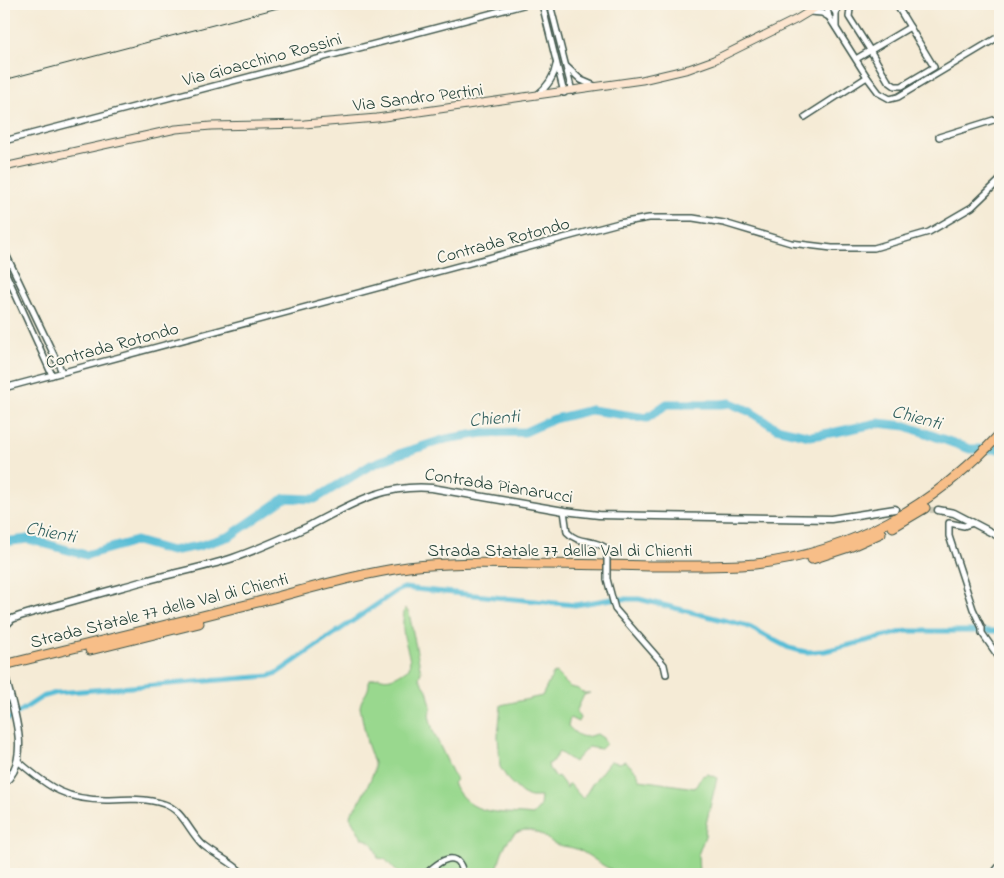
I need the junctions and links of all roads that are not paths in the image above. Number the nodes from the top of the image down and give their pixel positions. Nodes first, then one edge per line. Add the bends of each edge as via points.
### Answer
1 (527, 4) edge
2 (542, 4) edge
3 (550, 4) edge
4 (826, 4) edge
5 (838, 4) edge
6 (854, 4) edge
7 (896, 4) edge
8 (809, 12) junction
9 (836, 13) junction
10 (829, 17) junction
11 (910, 27) junction
12 (836, 28) junction
13 (558, 34) junction
14 (550, 36) junction
15 (1000, 36) edge
16 (870, 50) junction
17 (856, 58) junction
18 (556, 62) junction
19 (564, 62) junction
20 (867, 77) junction
21 (604, 86) junction
22 (568, 92) junction
23 (534, 97) junction
24 (805, 117) dead end
25 (1000, 118) edge
26 (939, 137) dead end
27 (4, 141) edge
28 (4, 167) edge
29 (1000, 180) edge
30 (4, 250) edge
31 (4, 269) edge
32 (62, 372) junction
33 (52, 375) junction
34 (4, 388) edge
35 (1000, 434) edge
36 (1000, 442) edge
37 (986, 454) junction
38 (895, 509) dead end
39 (938, 510) tunnel mouth
40 (564, 511) junction
41 (973, 523) junction
42 (1000, 537) edge
43 (4, 626) edge
44 (1000, 659) edge
45 (4, 665) edge
46 (4, 672) edge
47 (666, 674) dead end
48 (18, 761) junction
49 (4, 783) edge
50 (1000, 865) edge
51 (243, 874) edge
52 (426, 874) edge
53 (464, 874) edge
54 (993, 874) edge

1 - 27 street, Via Gioacchino Rossini
2 - 14 street
3 - 13 street
4 - 8 main road, Via Sandro Pertini
4 - 9 street
4 - 10 street
5 - 9 street
6 - 16 street via 849,17
7 - 11 street
8 - 10 street
8 - 21 main road, Via Sandro Pertini via 714,60 649,79
9 - 12 street
10 - 12 street
11 - 16 street
11 - 16 street via 934,67 902,86 888,82
12 - 17 street
13 - 14 street
13 - 19 street
14 - 18 street
15 - 20 street via 894,99 885,98
16 - 17 street
17 - 20 street
18 - 22 street
18 - 23 street via 552,77
19 - 21 street via 581,80 593,86
19 - 22 street
20 - 24 street
21 - 22 main road, Via Sandro Pertini
22 - 23 main road, Via Sandro Pertini
23 - 28 main road, Via Sandro Pertini via 347,121 186,128
25 - 26 street
29 - 32 street, Contrada Rotondo via 972,207 929,232 874,248 832,248 791,243 707,219 642,219
30 - 32 street
31 - 33 street
32 - 33 street, Contrada Rotondo
33 - 34 street, Contrada Rotondo
35 - 37 highway, Strada Statale 77 della Val di Chienti
36 - 37 highway, Strada Statale 77 della Val di Chienti
37 - 45 highway, Strada Statale 77 della Val di Chienti via 936,494 887,524 848,541 788,558 718,566 460,563 404,568
37 - 46 highway, Strada Statale 77 della Val di Chienti via 951,490 912,516 864,541 805,561 731,571 460,569 406,573
38 - 40 street, Contrada Pianarucci via 831,519 599,515
39 - 41 street via 954,513
40 - 43 street, Contrada Pianarucci via 432,488 397,488 374,494 263,547 204,568 143,581 20,616
40 - 47 street, bridge via 567,532 578,541 598,543 606,548 606,579 614,609 664,665
41 - 42 street
41 - 44 street via 964,526 949,523 949,536 973,609
46 - 48 street via 20,745
48 - 49 street via 12,776
48 - 51 street via 52,789 70,796 165,804 180,816 204,845
50 - 54 street
52 - 53 street via 451,858 460,863

